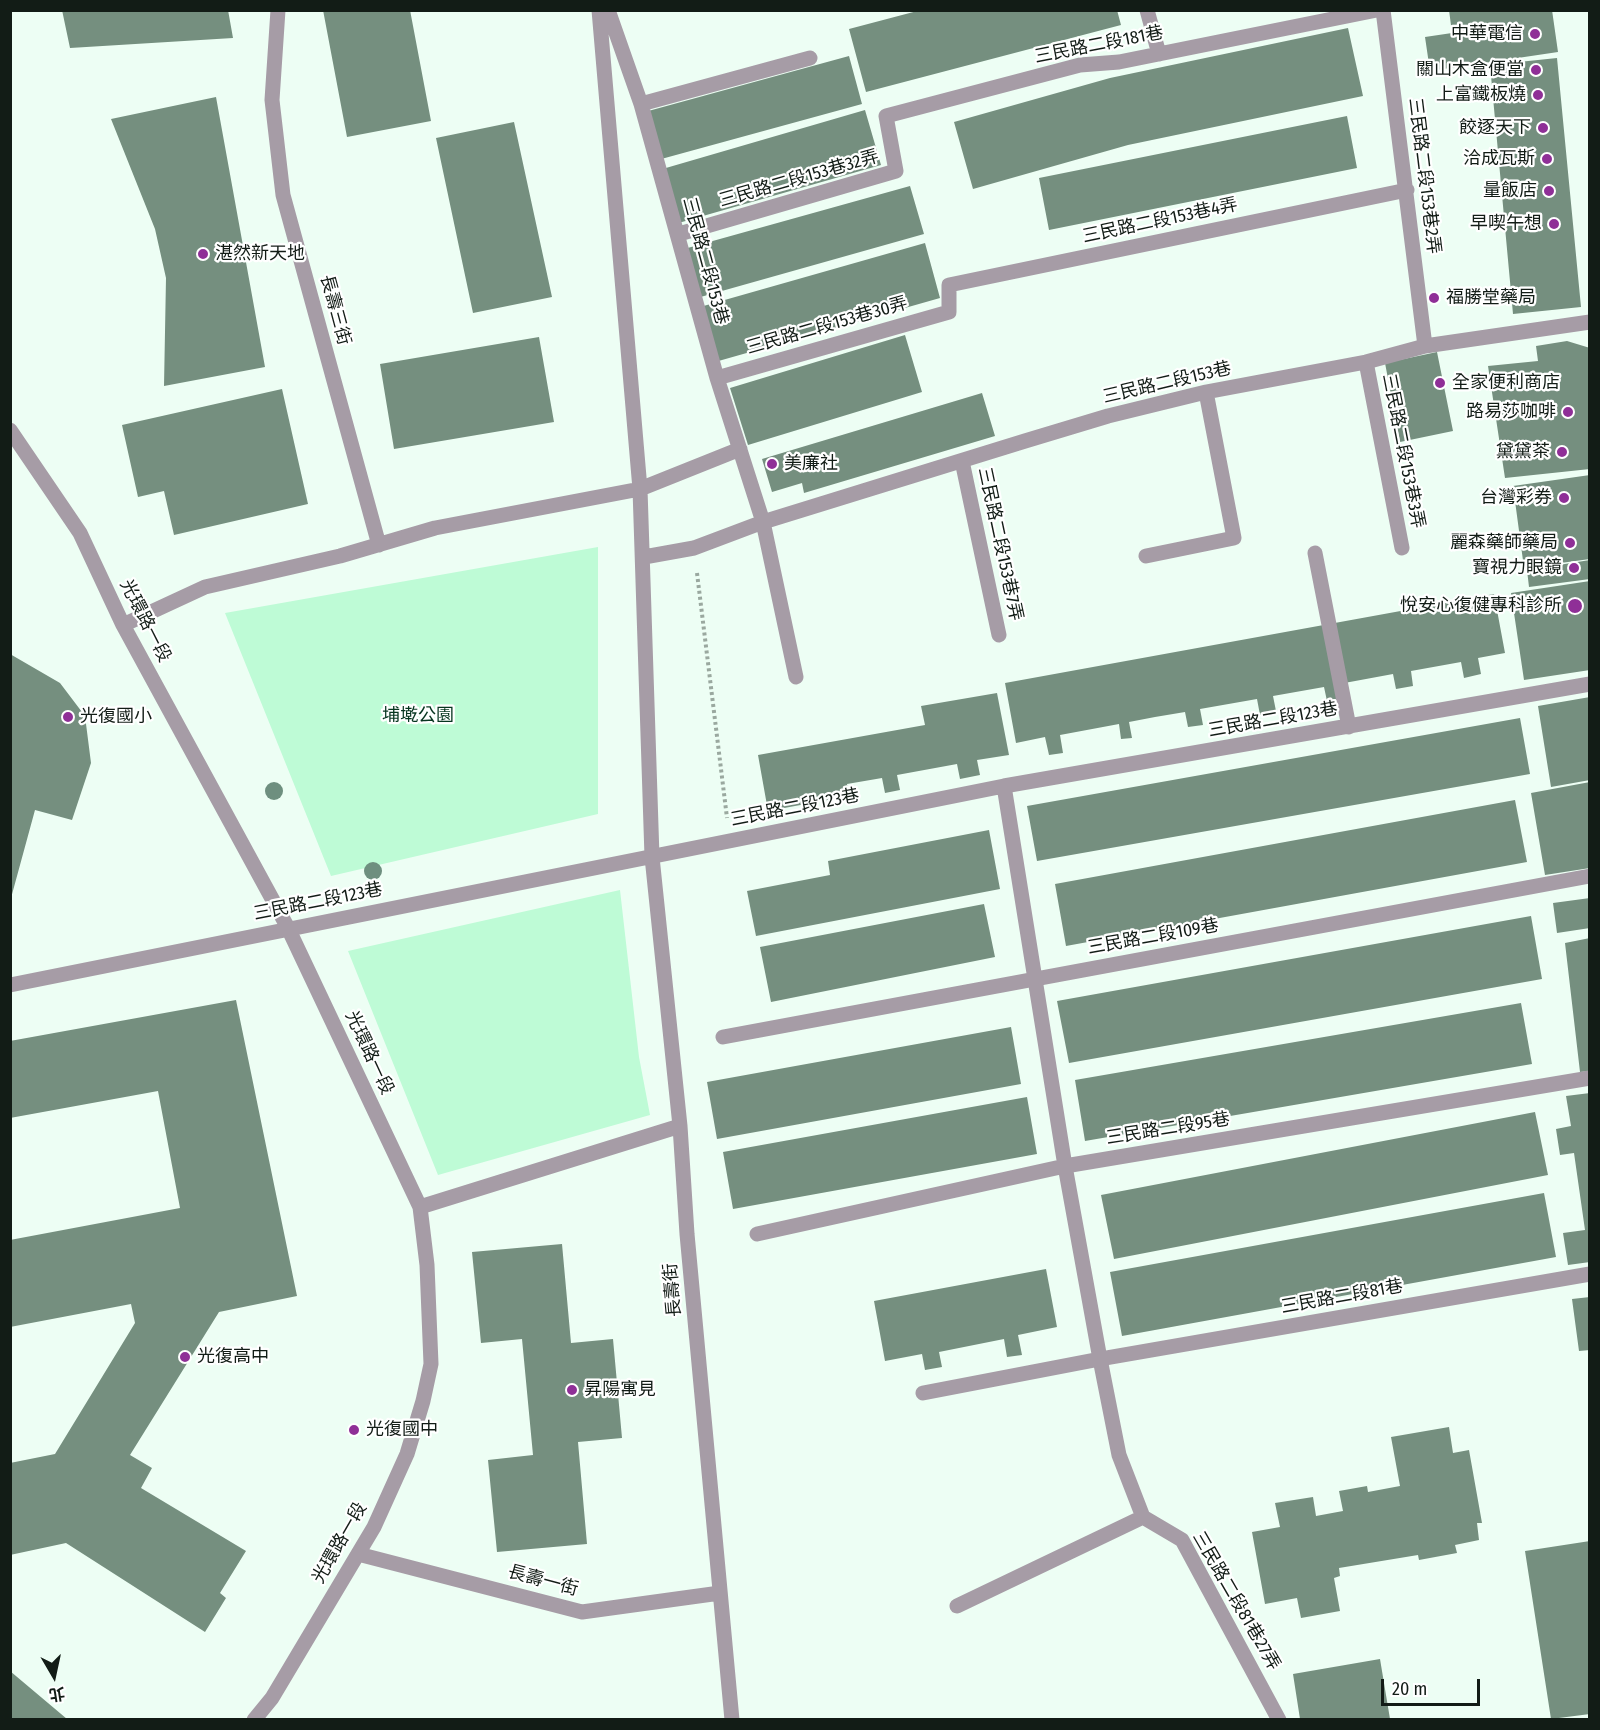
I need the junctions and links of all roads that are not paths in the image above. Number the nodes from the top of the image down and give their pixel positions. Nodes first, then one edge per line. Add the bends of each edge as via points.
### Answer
1 (278, 10) edge
2 (599, 10) edge
3 (608, 10) edge
4 (1147, 10) edge
5 (1377, 10) edge
6 (1383, 10) edge
7 (1159, 54) junction
8 (810, 58) dead end
9 (641, 104) junction
10 (896, 171) joint
11 (1407, 190) junction
12 (679, 234) junction
13 (949, 312) joint
14 (1590, 322) edge
15 (1425, 346) junction
16 (1366, 362) junction
17 (717, 378) junction
18 (1206, 392) junction
19 (10, 430) edge
20 (740, 449) junction
21 (962, 461) junction
22 (640, 489) junction
23 (763, 522) junction
24 (379, 545) junction
25 (1402, 548) dead end
26 (1314, 553) dead end
27 (1146, 556) dead end
28 (644, 557) junction
29 (123, 625) junction
30 (999, 635) dead end
31 (796, 677) dead end
32 (1590, 684) edge
33 (1349, 727) junction
34 (1004, 786) junction
35 (652, 857) junction
36 (1590, 876) edge
37 (288, 928) junction
38 (1036, 979) junction
39 (10, 985) edge
40 (723, 1037) dead end
41 (1590, 1078) edge
42 (680, 1126) junction
43 (1065, 1166) junction
44 (420, 1207) junction
45 (757, 1234) dead end
46 (1590, 1274) edge
47 (1100, 1359) junction
48 (923, 1393) dead end
49 (1143, 1517) junction
50 (358, 1554) junction
51 (720, 1593) junction
52 (957, 1606) dead end
53 (254, 1719) edge
54 (732, 1719) edge
55 (1279, 1719) edge

1 - 24 street, 長壽三街 via 272,100 283,195
2 - 22 street, 長壽街
3 - 9 street, 三民路二段153巷
4 - 7 street
5 - 7 street, 三民路二段181巷
6 - 11 street, 三民路二段153巷2弄
7 - 10 street, 三民路二段181巷 via 1080,65 886,116
8 - 9 street
9 - 12 street, 三民路二段153巷
10 - 12 street, 三民路二段153巷32弄
11 - 13 street, 三民路二段153巷4弄 via 949,285
11 - 15 street, 三民路二段153巷2弄
12 - 17 street, 三民路二段153巷
13 - 17 street, 三民路二段153巷30弄
14 - 15 street, 三民路二段153巷
15 - 16 street, 三民路二段153巷
16 - 18 street, 三民路二段153巷
16 - 25 street, 三民路二段153巷3弄
17 - 20 street, 三民路二段153巷
18 - 21 street, 三民路二段153巷 via 1108,416
18 - 27 street via 1234,538
19 - 29 street, 光環路一段 via 80,533
20 - 22 street
20 - 23 street, 三民路二段153巷
21 - 23 street, 三民路二段153巷
21 - 30 street, 三民路二段153巷7弄
22 - 24 street via 435,528
22 - 28 street, 長壽街
23 - 28 street, 三民路二段153巷 via 694,548
23 - 31 street
24 - 29 street via 206,587
26 - 33 street
28 - 35 street, 長壽街
29 - 37 street, 光環路一段
32 - 33 street, 三民路二段123巷
33 - 34 street, 三民路二段123巷
34 - 35 street, 三民路二段123巷
34 - 38 street
35 - 37 street, 三民路二段123巷
35 - 42 street, 長壽街
36 - 38 street, 三民路二段109巷
37 - 39 street, 三民路二段123巷
37 - 44 street, 光環路一段
38 - 40 street, 三民路二段109巷
38 - 43 street
41 - 43 street, 三民路二段95巷
42 - 44 street
42 - 51 street, 長壽街
43 - 45 street, 三民路二段95巷
43 - 47 street
44 - 50 street, 光環路一段 via 431,1364 406,1454
46 - 47 street, 三民路二段81巷
47 - 48 street, 三民路二段81巷
47 - 49 street via 1119,1455
49 - 52 street
49 - 55 street, 三民路二段81巷27弄 via 1182,1540
50 - 51 street, 長壽一街 via 582,1612
50 - 53 street, 光環路一段 via 272,1698
51 - 54 street, 長壽街

